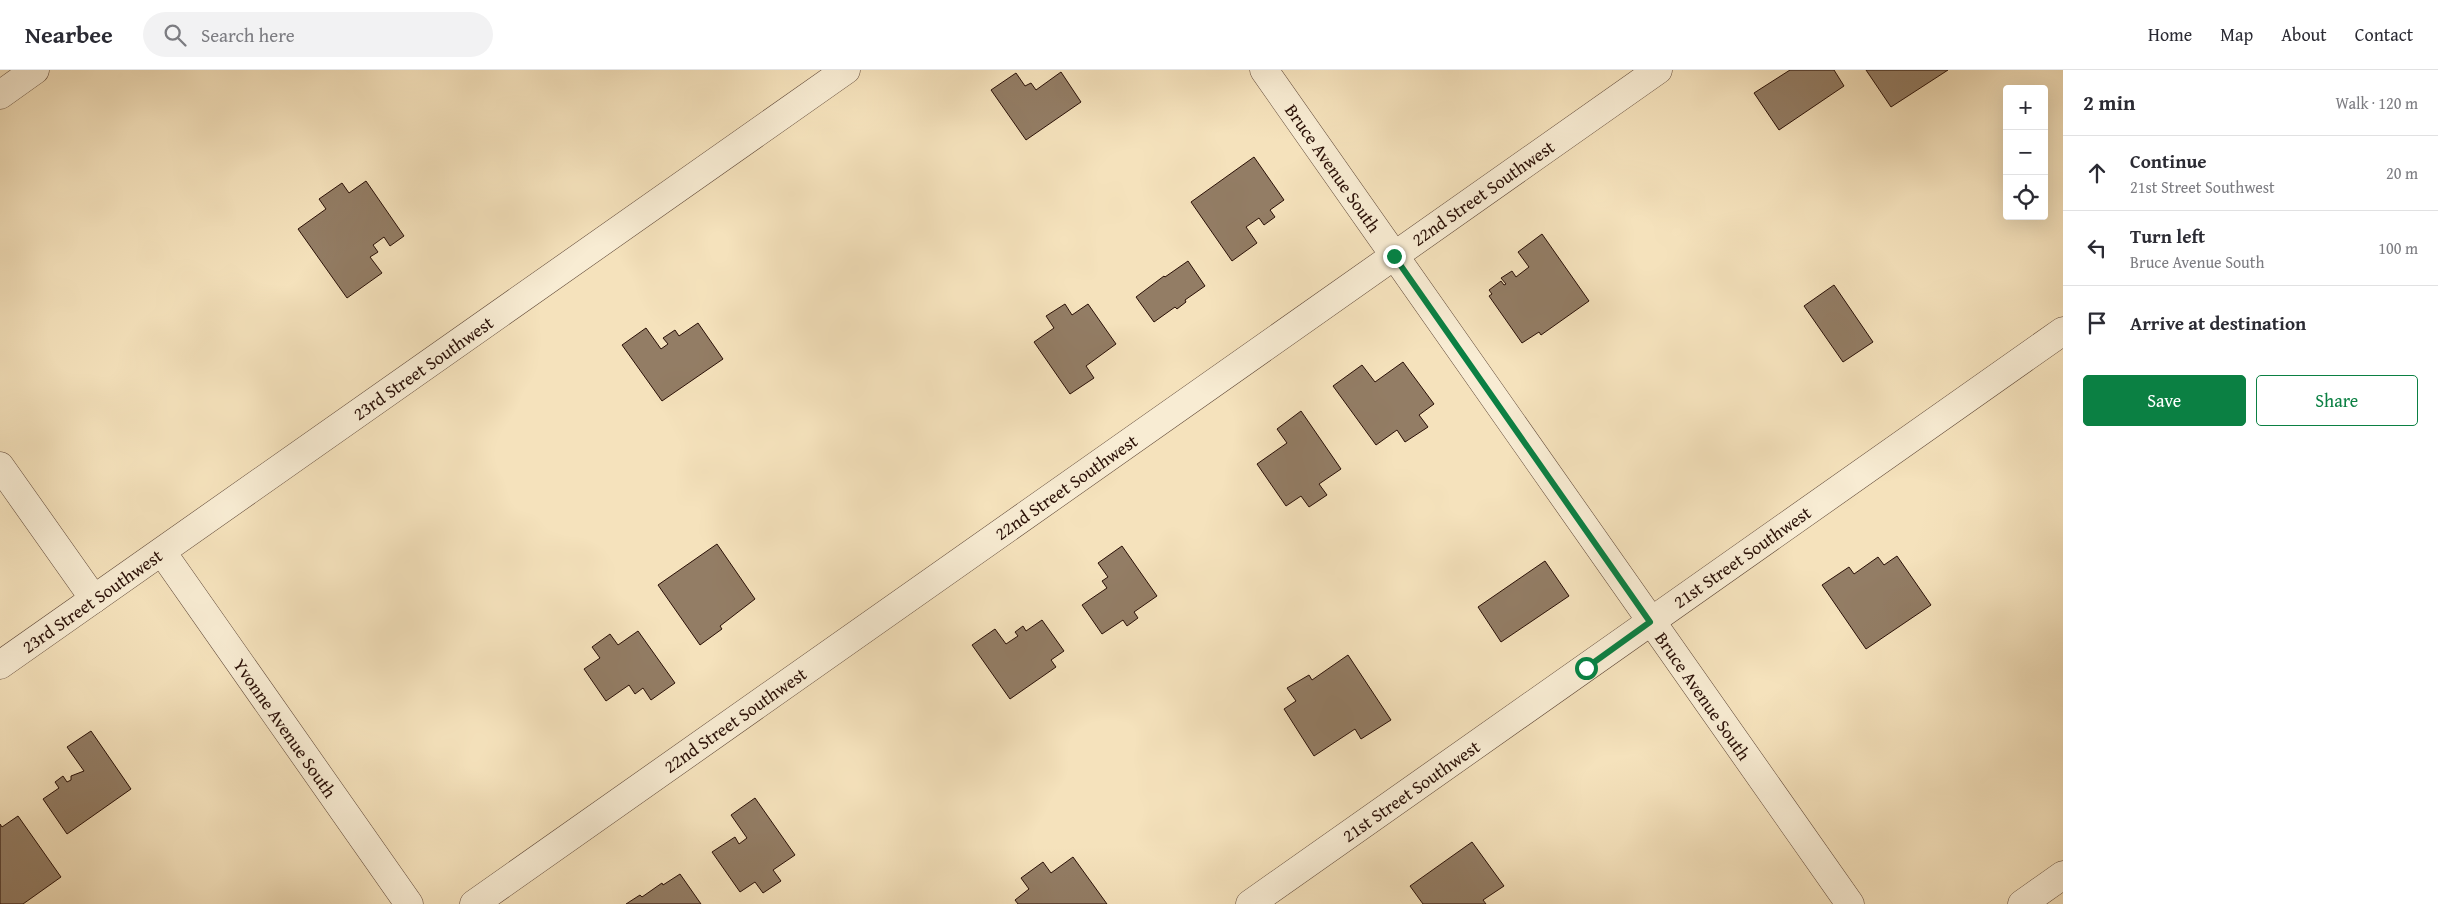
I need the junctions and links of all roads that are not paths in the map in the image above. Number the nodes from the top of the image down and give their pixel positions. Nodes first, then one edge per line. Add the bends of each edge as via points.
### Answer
1 (35, 70) edge
2 (846, 70) edge
3 (1264, 70) edge
4 (1658, 70) edge
5 (0, 94) edge
6 (1394, 256) junction
7 (2063, 331) edge
8 (0, 466) edge
9 (162, 552) junction
10 (94, 599) junction
11 (1650, 622) junction
12 (0, 665) edge
13 (2063, 875) edge
14 (409, 904) edge
15 (474, 904) edge
16 (1250, 904) edge
17 (1850, 904) edge
18 (2022, 904) edge

1 - 5 street
2 - 9 street, 23rd Street Southwest
3 - 6 street, Bruce Avenue South
4 - 6 street, 22nd Street Southwest
6 - 11 street, Bruce Avenue South
6 - 15 street, 22nd Street Southwest
7 - 11 street, 21st Street Southwest
8 - 10 street
9 - 10 street, 23rd Street Southwest
9 - 14 street, Yvonne Avenue South
10 - 12 street, 23rd Street Southwest
11 - 16 street, 21st Street Southwest
11 - 17 street, Bruce Avenue South
13 - 18 street

